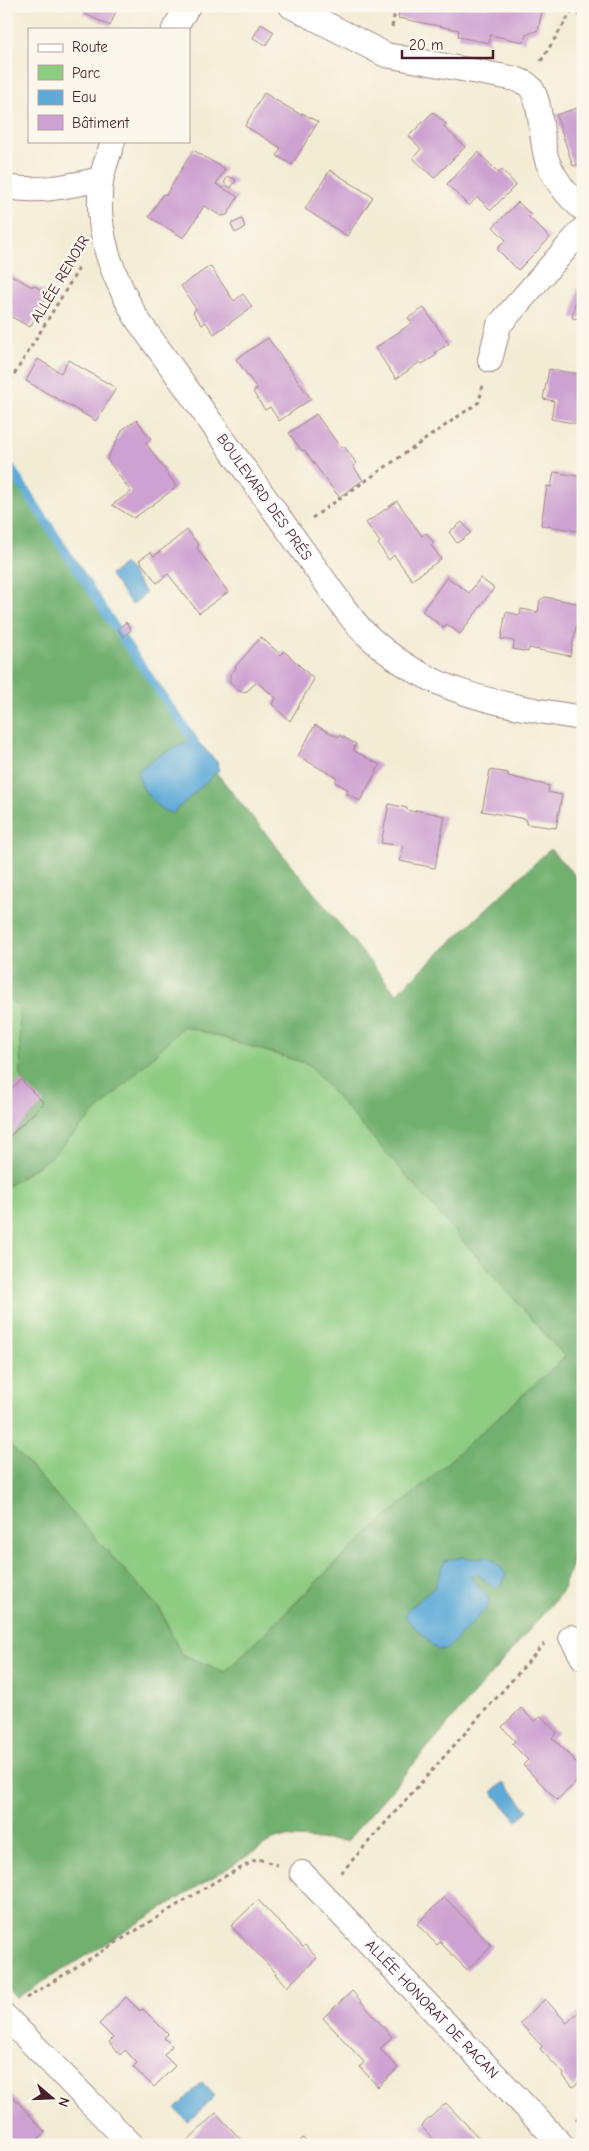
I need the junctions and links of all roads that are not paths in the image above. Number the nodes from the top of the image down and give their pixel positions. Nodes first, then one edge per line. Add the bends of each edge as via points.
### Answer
1 (188, 6) edge
2 (291, 6) edge
3 (175, 28) edge
4 (113, 142) edge
5 (101, 180) junction
6 (6, 187) edge
7 (583, 210) edge
8 (583, 229) edge
9 (490, 360) road end
10 (583, 718) edge
11 (571, 1637) road end
12 (583, 1658) edge
13 (302, 1873) road end
14 (14, 2008) edge
15 (132, 2145) edge
16 (562, 2145) edge

1 - 3 street
2 - 7 street via 386,55 516,79 528,85 534,94 547,161 560,184
4 - 5 street, BOULEVARD DES PRÉS
5 - 6 street via 57,189 25,191
5 - 10 street, BOULEVARD DES PRÉS via 101,233 117,282 136,320 366,634 408,668 436,683 474,697 523,709
8 - 9 street via 499,326
11 - 12 street
13 - 16 street, ALLÉE HONORAT DE RACAN
14 - 15 street

